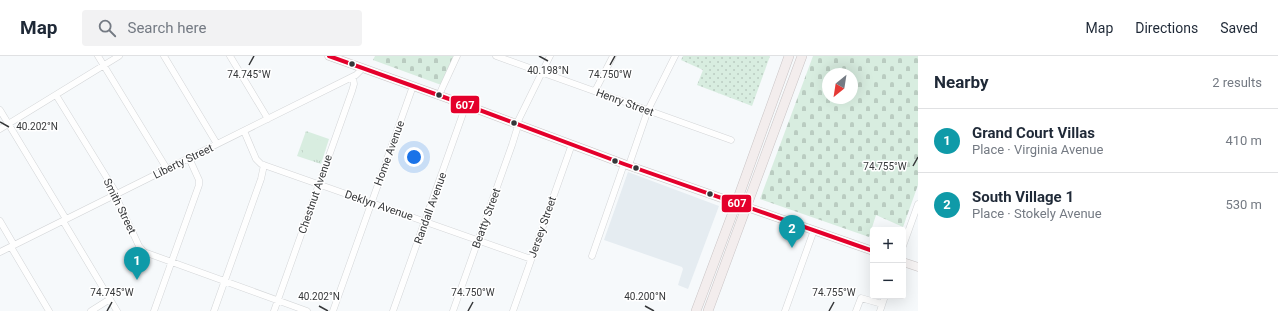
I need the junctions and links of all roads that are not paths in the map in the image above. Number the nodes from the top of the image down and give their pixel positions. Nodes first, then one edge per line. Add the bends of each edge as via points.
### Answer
1 (98, 56) edge
2 (118, 56) edge
3 (164, 56) edge
4 (230, 56) edge
5 (329, 56) edge
6 (457, 56) edge
7 (496, 56) edge
8 (550, 56) edge
9 (613, 56) edge
10 (675, 56) edge
11 (789, 56) edge
12 (802, 56) edge
13 (104, 65) junction
14 (362, 68) junction
15 (542, 72) junction
16 (353, 77) junction
17 (413, 86) junction
18 (595, 91) junction
19 (56, 94) junction
20 (439, 95) junction
21 (466, 105) junction
22 (0, 110) edge
23 (648, 110) junction
24 (268, 119) junction
25 (8, 124) junction
26 (518, 124) junction
27 (0, 129) edge
28 (244, 132) junction
29 (731, 140) dead end
30 (217, 144) junction
31 (572, 144) junction
32 (189, 158) junction
33 (627, 164) junction
34 (264, 165) junction
35 (167, 169) junction
36 (319, 184) junction
37 (116, 194) junction
38 (736, 202) junction
39 (372, 203) junction
40 (918, 204) edge
41 (747, 206) junction
42 (65, 220) junction
43 (0, 222) edge
44 (425, 222) junction
45 (814, 230) junction
46 (906, 238) edge
47 (478, 241) junction
48 (12, 246) junction
49 (870, 250) edge
50 (0, 252) edge
51 (592, 256) dead end
52 (531, 259) junction
53 (171, 263) junction
54 (906, 263) edge
55 (918, 266) edge
56 (224, 282) junction
57 (110, 299) junction
58 (884, 299) edge
59 (277, 301) junction
60 (882, 304) junction
61 (49, 311) edge
62 (91, 311) edge
63 (118, 311) edge
64 (154, 311) edge
65 (214, 311) edge
66 (274, 311) edge
67 (307, 311) edge
68 (333, 311) edge
69 (393, 311) edge
70 (453, 311) edge
71 (513, 311) edge
72 (696, 311) edge
73 (708, 311) edge
74 (784, 311) edge
75 (856, 311) edge
76 (880, 311) edge

1 - 13 street
2 - 13 street
3 - 30 street
4 - 24 street
5 - 14 main road
6 - 20 street
7 - 15 street, Henry Street
8 - 15 street, Beatty Street
9 - 18 street
10 - 23 street
11 - 38 highway
12 - 41 highway
13 - 19 street
13 - 35 street
14 - 16 street, Liberty Street via 359,74
14 - 17 main road
15 - 18 street, Henry Street
15 - 26 street, Beatty Street
16 - 24 street, Liberty Street
16 - 36 street, Chestnut Avenue via 352,91
17 - 20 main road
17 - 39 street, Home Avenue
18 - 23 street, Henry Street
19 - 25 street
19 - 37 street, Smith Street
20 - 21 main road
21 - 26 main road
21 - 44 street, Randall Avenue
22 - 25 street
23 - 29 street, Henry Street
23 - 33 street
24 - 28 street, Liberty Street
25 - 27 street
25 - 42 street
26 - 31 main road
26 - 47 street, Beatty Street
28 - 30 street, Liberty Street
28 - 34 street via 259,163
30 - 32 street, Liberty Street
31 - 33 main road
31 - 52 street, Jersey Street
32 - 35 street, Liberty Street
32 - 53 street via 200,182
33 - 38 main road
33 - 51 street
34 - 36 street, Deklyn Avenue
34 - 56 street
35 - 37 street, Liberty Street
36 - 39 street, Deklyn Avenue
36 - 59 street, Chestnut Avenue
37 - 42 street, Liberty Street
37 - 53 street, Smith Street via 142,250 146,254
38 - 41 main road
38 - 72 highway
39 - 44 street, Deklyn Avenue
39 - 68 street, Home Avenue
40 - 46 street
41 - 45 main road
41 - 73 highway
42 - 48 street, Liberty Street
42 - 57 street
43 - 48 street
44 - 47 street, Deklyn Avenue
44 - 69 street, Randall Avenue
45 - 49 main road
45 - 74 street
47 - 52 street, Deklyn Avenue
47 - 70 street, Beatty Street
48 - 50 street, Liberty Street
48 - 61 street
52 - 71 street, Jersey Street
53 - 56 street, Smith Street
53 - 64 street
54 - 55 main road
56 - 59 street, Smith Street
56 - 65 street
57 - 62 street
57 - 63 street
58 - 60 street
59 - 66 street, Chestnut Avenue
59 - 67 street, Smith Street
60 - 75 street via 861,298
60 - 76 street

